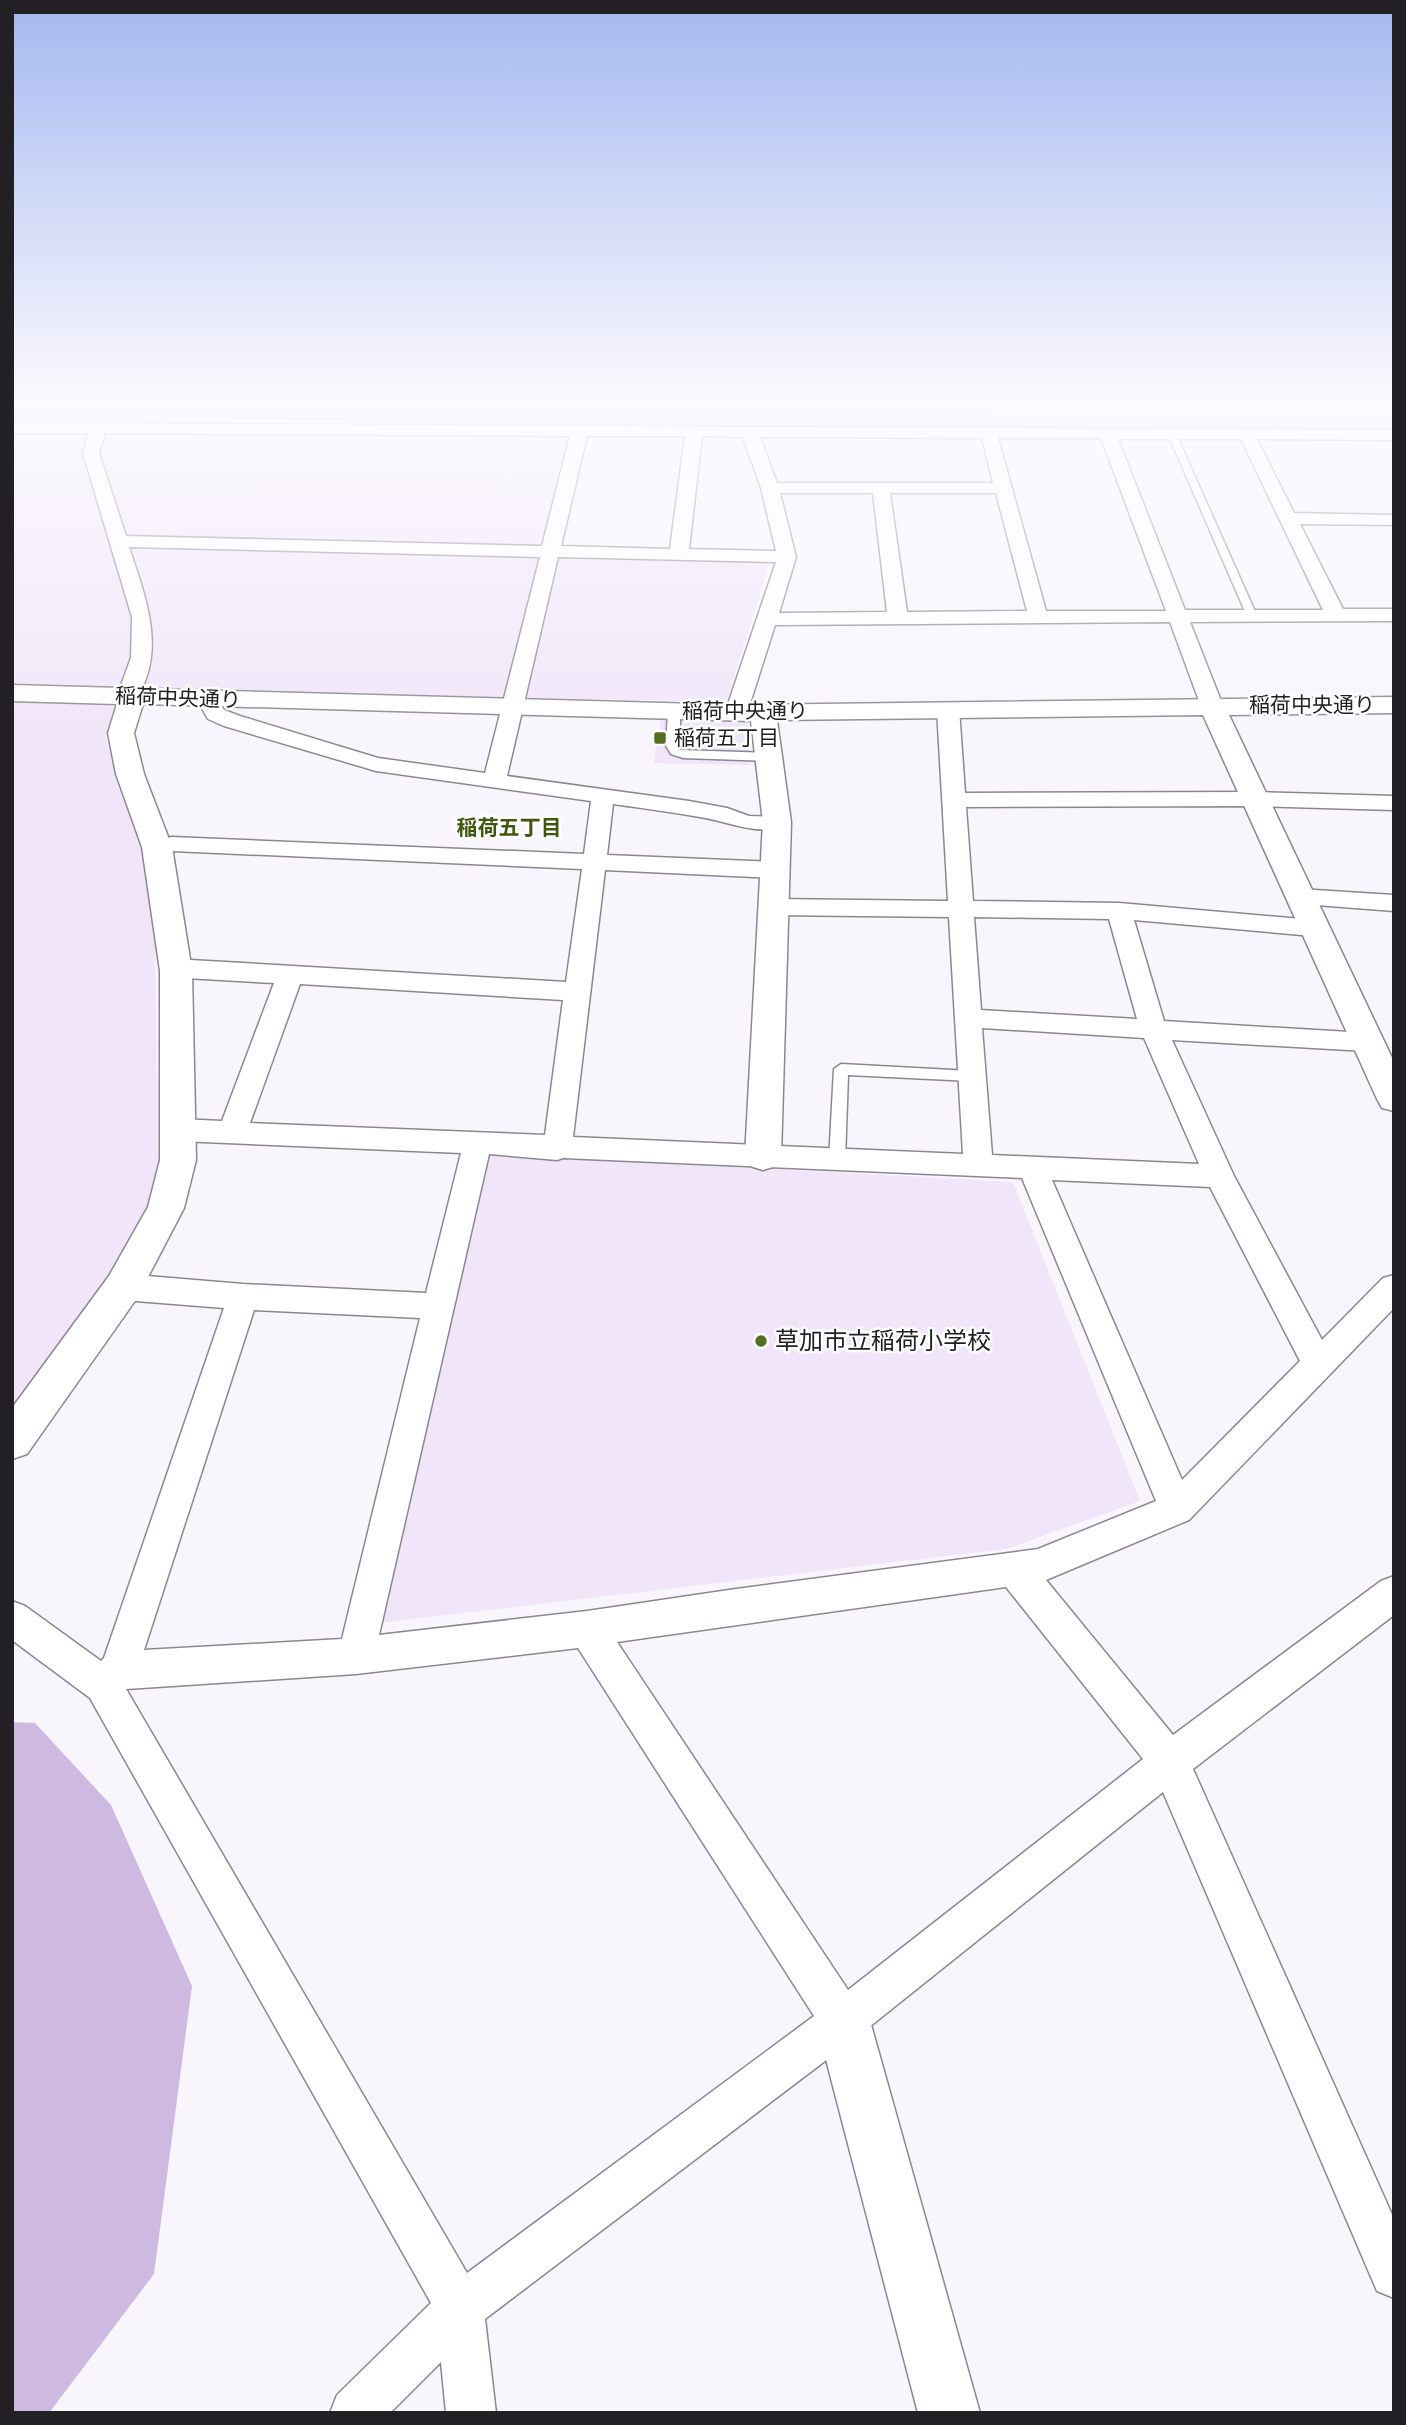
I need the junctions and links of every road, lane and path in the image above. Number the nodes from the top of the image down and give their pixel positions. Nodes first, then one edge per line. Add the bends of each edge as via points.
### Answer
1 (112, 520) edge
2 (558, 520) edge
3 (683, 520) edge
4 (778, 520) edge
5 (885, 520) edge
6 (1012, 520) edge
7 (1141, 520) edge
8 (1210, 520) edge
9 (1289, 520) edge
10 (118, 541) junction
11 (550, 551) junction
12 (679, 553) junction
13 (787, 557) junction
14 (1394, 615) edge
15 (1252, 616) junction
16 (1336, 616) junction
17 (1038, 617) junction
18 (1178, 617) junction
19 (898, 618) junction
20 (767, 619) junction
21 (12, 693) edge
22 (131, 696) junction
23 (207, 698) junction
24 (1394, 705) edge
25 (1212, 706) junction
26 (512, 708) junction
27 (948, 709) junction
28 (674, 712) junction
29 (736, 713) junction
30 (763, 713) junction
31 (769, 757) junction
32 (494, 781) junction
33 (603, 796) junction
34 (1254, 799) junction
35 (953, 800) junction
36 (1394, 803) edge
37 (777, 822) junction
38 (157, 847) junction
39 (595, 864) junction
40 (775, 870) junction
41 (1299, 897) junction
42 (1394, 903) edge
43 (773, 907) junction
44 (959, 909) junction
45 (1119, 911) junction
46 (1312, 928) junction
47 (176, 971) junction
48 (290, 975) junction
49 (578, 992) junction
50 (967, 1018) junction
51 (1153, 1028) junction
52 (1366, 1042) junction
53 (971, 1076) junction
54 (1392, 1093) edge
55 (179, 1130) junction
56 (232, 1132) junction
57 (477, 1145) junction
58 (557, 1149) junction
59 (763, 1157) junction
60 (837, 1160) junction
61 (978, 1166) junction
62 (1032, 1168) junction
63 (1219, 1176) junction
64 (123, 1287) junction
65 (1394, 1287) edge
66 (243, 1297) junction
67 (438, 1306) junction
68 (1318, 1364) junction
69 (12, 1441) edge
70 (1177, 1509) junction
71 (1015, 1570) junction
72 (1394, 1593) edge
73 (12, 1618) edge
74 (587, 1629) junction
75 (356, 1656) junction
76 (111, 1677) junction
77 (1170, 1762) junction
78 (843, 2021) junction
79 (1394, 2274) edge
80 (460, 2308) junction
81 (355, 2413) edge
82 (471, 2413) edge
83 (950, 2413) edge

1 - 10 street
2 - 11 street
3 - 12 street
4 - 13 street
5 - 19 street
6 - 17 street
7 - 18 street
8 - 15 lane
9 - 16 street
10 - 11 street
10 - 22 street via 142,617 141,658
11 - 12 street
11 - 26 street
12 - 13 street
13 - 20 street
14 - 16 street
15 - 16 street
15 - 18 street
17 - 18 street
17 - 19 street
18 - 25 street
19 - 20 street
20 - 29 street
21 - 22 street, 稲荷中央通り
22 - 23 street, 稲荷中央通り
22 - 38 street via 121,733 130,774
23 - 26 street, 稲荷中央通り
23 - 32 street via 216,713 232,721 376,764
24 - 25 street, 稲荷中央通り
25 - 27 street, 稲荷中央通り
25 - 34 street
26 - 28 street, 稲荷中央通り
26 - 32 street
27 - 30 street, 稲荷中央通り
27 - 35 street
28 - 29 street, 稲荷中央通り
28 - 31 lane via 675,752
29 - 30 street, 稲荷中央通り
30 - 31 street
31 - 37 street
32 - 33 street
33 - 37 street via 714,812 746,822
33 - 39 street
34 - 35 street
34 - 36 street
34 - 41 street
35 - 44 street
37 - 40 street
38 - 39 street via 172,844
38 - 47 street
39 - 40 street
39 - 49 street
40 - 43 street
41 - 42 street
41 - 46 street
43 - 44 street
43 - 59 street
44 - 45 street
44 - 50 street
45 - 46 street
45 - 51 street
46 - 52 street
47 - 48 street
47 - 55 street
48 - 49 street
48 - 56 street
49 - 58 street
50 - 51 street
50 - 53 street
51 - 52 street
51 - 63 street
52 - 54 street
53 - 60 lane via 841,1069
53 - 61 street
55 - 56 street
55 - 64 street via 178,1160 166,1209
56 - 57 street
57 - 58 street
57 - 67 street
58 - 59 street
59 - 60 street
60 - 61 street
61 - 62 street
62 - 63 street
62 - 70 street
63 - 68 street
64 - 66 street
64 - 69 street
65 - 68 street
66 - 67 street
66 - 76 street
67 - 75 street
68 - 70 street
70 - 71 street via 1039,1566
71 - 74 street
71 - 77 street
72 - 77 street
73 - 76 street
74 - 75 street
74 - 78 street
75 - 76 street
76 - 80 street
77 - 78 street
77 - 79 street
78 - 80 street
78 - 83 street
80 - 81 street
80 - 82 street

